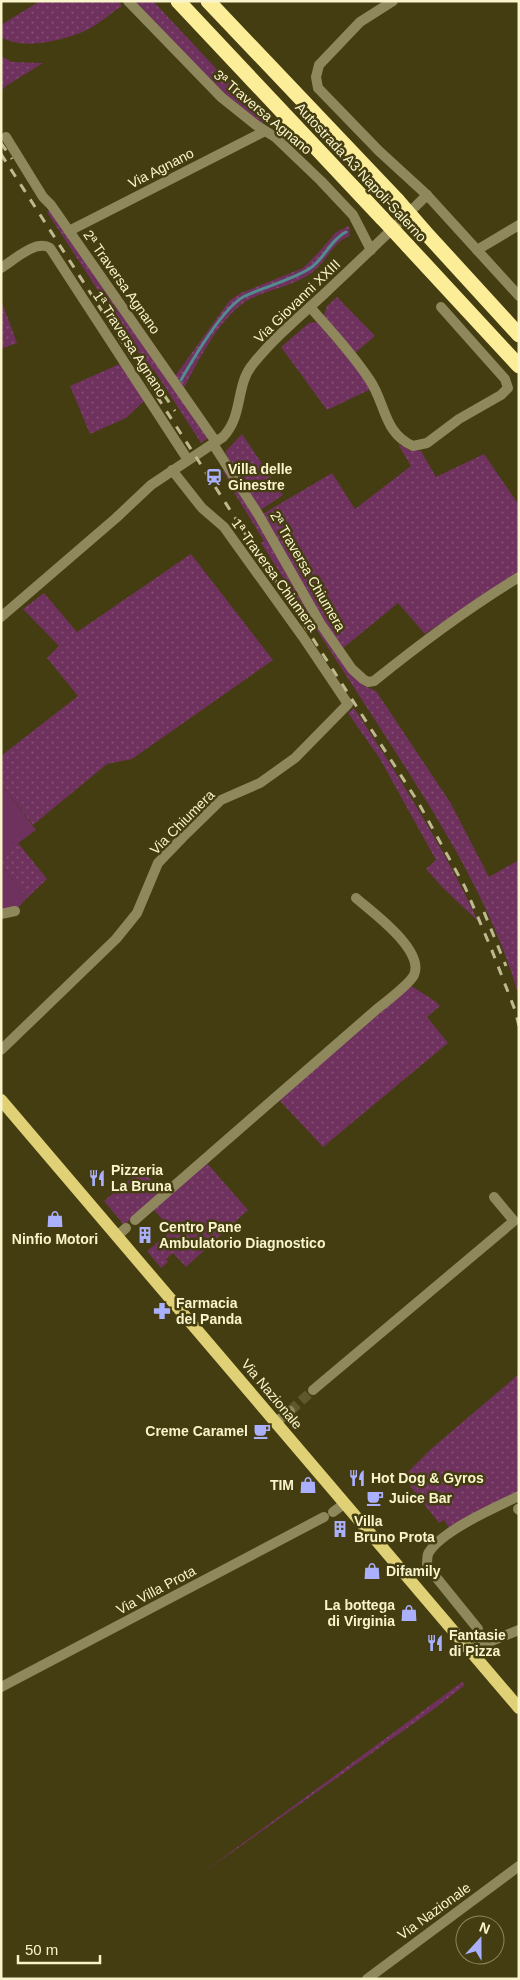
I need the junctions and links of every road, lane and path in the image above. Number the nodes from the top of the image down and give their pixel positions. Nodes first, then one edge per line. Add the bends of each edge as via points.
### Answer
1 (128, 1) edge
2 (178, 1) edge
3 (208, 1) edge
4 (393, 1) edge
5 (265, 131) junction
6 (6, 137) dead end
7 (427, 195) junction
8 (519, 225) edge
9 (69, 231) junction
10 (371, 250) junction
11 (477, 250) junction
12 (1, 268) edge
13 (519, 296) edge
14 (441, 307) dead end
15 (310, 308) junction
16 (519, 335) edge
17 (519, 366) edge
18 (215, 443) junction
19 (188, 460) junction
20 (172, 470) junction
21 (519, 577) edge
22 (1, 617) edge
23 (348, 704) joint
24 (356, 898) dead end
25 (15, 911) dead end
26 (1, 914) edge
27 (1, 1050) edge
28 (1, 1100) edge
29 (494, 1197) dead end
30 (135, 1220) dead end
31 (313, 1390) tunnel mouth
32 (290, 1411) tunnel mouth
33 (276, 1422) junction
34 (519, 1496) edge
35 (344, 1504) junction
36 (333, 1512) dead end
37 (324, 1517) dead end
38 (519, 1630) edge
39 (481, 1641) junction
40 (470, 1651) junction
41 (1, 1687) edge
42 (519, 1708) edge
43 (519, 1866) edge
44 (367, 1979) edge

1 - 5 street, 3ª Traversa Agnano via 221,97
2 - 17 highway, Autostrada A3 Napoli-Salerno, bridge
3 - 16 highway, Autostrada A3 Napoli-Salerno, bridge via 397,200
4 - 7 street via 360,22 319,65 316,77 318,88
5 - 9 street, Via Agnano
5 - 10 street, 3ª Traversa Agnano via 298,157 353,215
6 - 9 street, 2ª Traversa Agnano via 43,197
7 - 10 street, Via Giovanni XXIII
7 - 11 street
8 - 11 street
9 - 18 street, 2ª Traversa Agnano
10 - 15 street, Via Giovanni XXIII
11 - 13 street
12 - 19 street, 1ª Traversa Agnano via 37,246 46,246 55,253
14 - 15 street via 505,379 508,388 427,443 412,446 396,436 370,380
15 - 18 street, Via Giovanni XXIII via 252,365 245,378 231,428
18 - 19 street, Via Giovanni XXIII
18 - 21 street, 2ª Traversa Chiumera via 320,623 352,669 368,682 374,681 475,604
19 - 20 street, Via Giovanni XXIII
20 - 22 street, Via Giovanni XXIII
20 - 23 street, 1ª Traversa Chiumera via 202,508 224,526
23 - 27 street, Via Chiumera via 295,758 260,783 221,800 158,863 137,913 116,939
24 - 30 street via 406,943 416,965 414,974
25 - 26 street
28 - 33 main road, Via Nazionale via 122,1232
29 - 31 street via 514,1221
32 - 33 street
33 - 35 main road, Via Nazionale
34 - 39 street via 466,1523 436,1543 427,1556 427,1566 478,1629
35 - 36 street
35 - 40 main road, Via Nazionale
37 - 41 street, Via Villa Prota
38 - 39 street via 491,1641
39 - 40 street
40 - 42 main road, Via Nazionale
43 - 44 street, Via Nazionale

